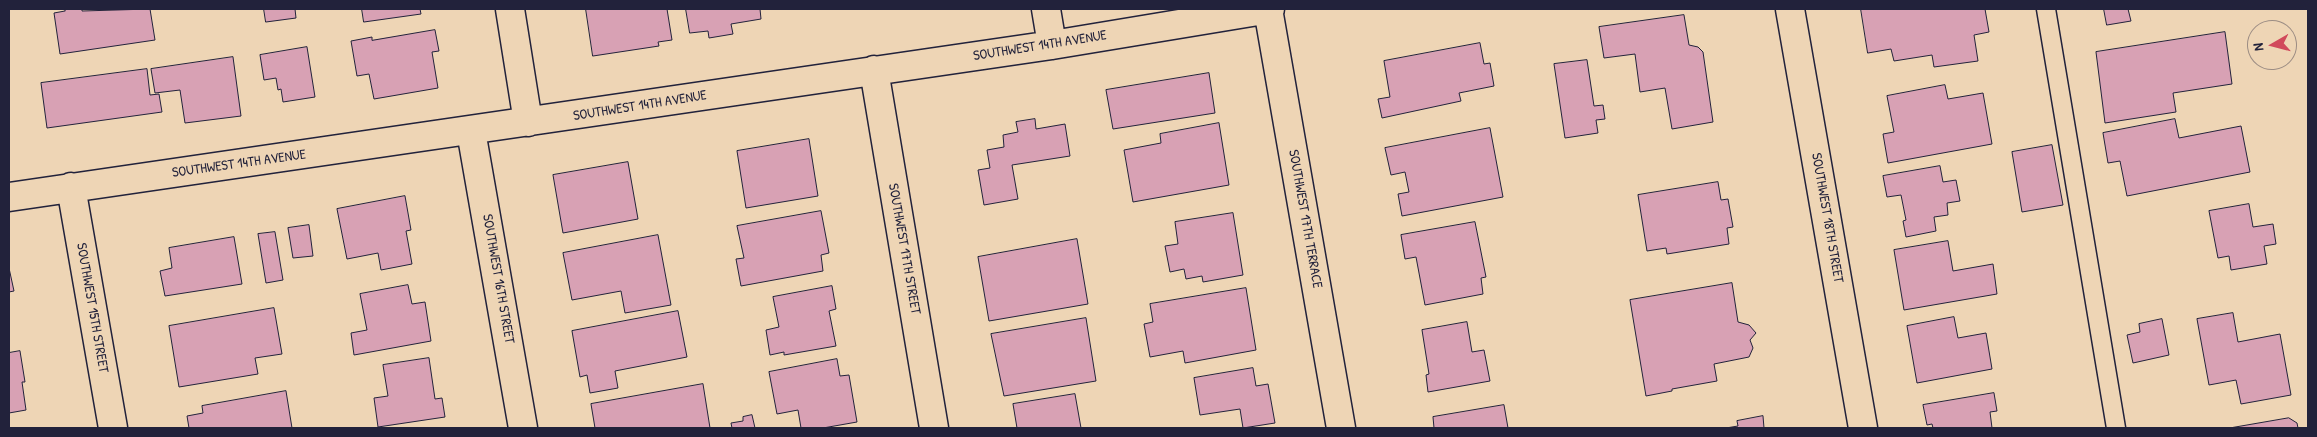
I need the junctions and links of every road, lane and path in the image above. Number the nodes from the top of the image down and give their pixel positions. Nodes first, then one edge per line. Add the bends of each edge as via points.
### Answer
1 (510, 9) edge
2 (1046, 9) edge
3 (1269, 9) edge
4 (1790, 9) edge
5 (2046, 9) edge
6 (1052, 45) junction
7 (874, 70) junction
8 (528, 122) junction
9 (471, 130) junction
10 (71, 187) junction
11 (9, 196) edge
12 (113, 428) edge
13 (523, 428) edge
14 (934, 428) edge
15 (1341, 428) edge
16 (1863, 428) edge
17 (2116, 428) edge

1 - 8 street
2 - 6 street
3 - 6 street, SOUTHWEST 14TH AVENUE
3 - 15 street, SOUTHWEST 17TH TERRACE
4 - 16 street, SOUTHWEST 18TH STREET
5 - 17 lane
6 - 7 street, SOUTHWEST 14TH AVENUE
7 - 8 street, SOUTHWEST 14TH AVENUE
7 - 14 street, SOUTHWEST 17TH STREET
8 - 9 street, SOUTHWEST 14TH AVENUE
9 - 10 street, SOUTHWEST 14TH AVENUE
9 - 13 street, SOUTHWEST 16TH STREET
10 - 11 street, SOUTHWEST 14TH AVENUE
10 - 12 street, SOUTHWEST 15TH STREET

